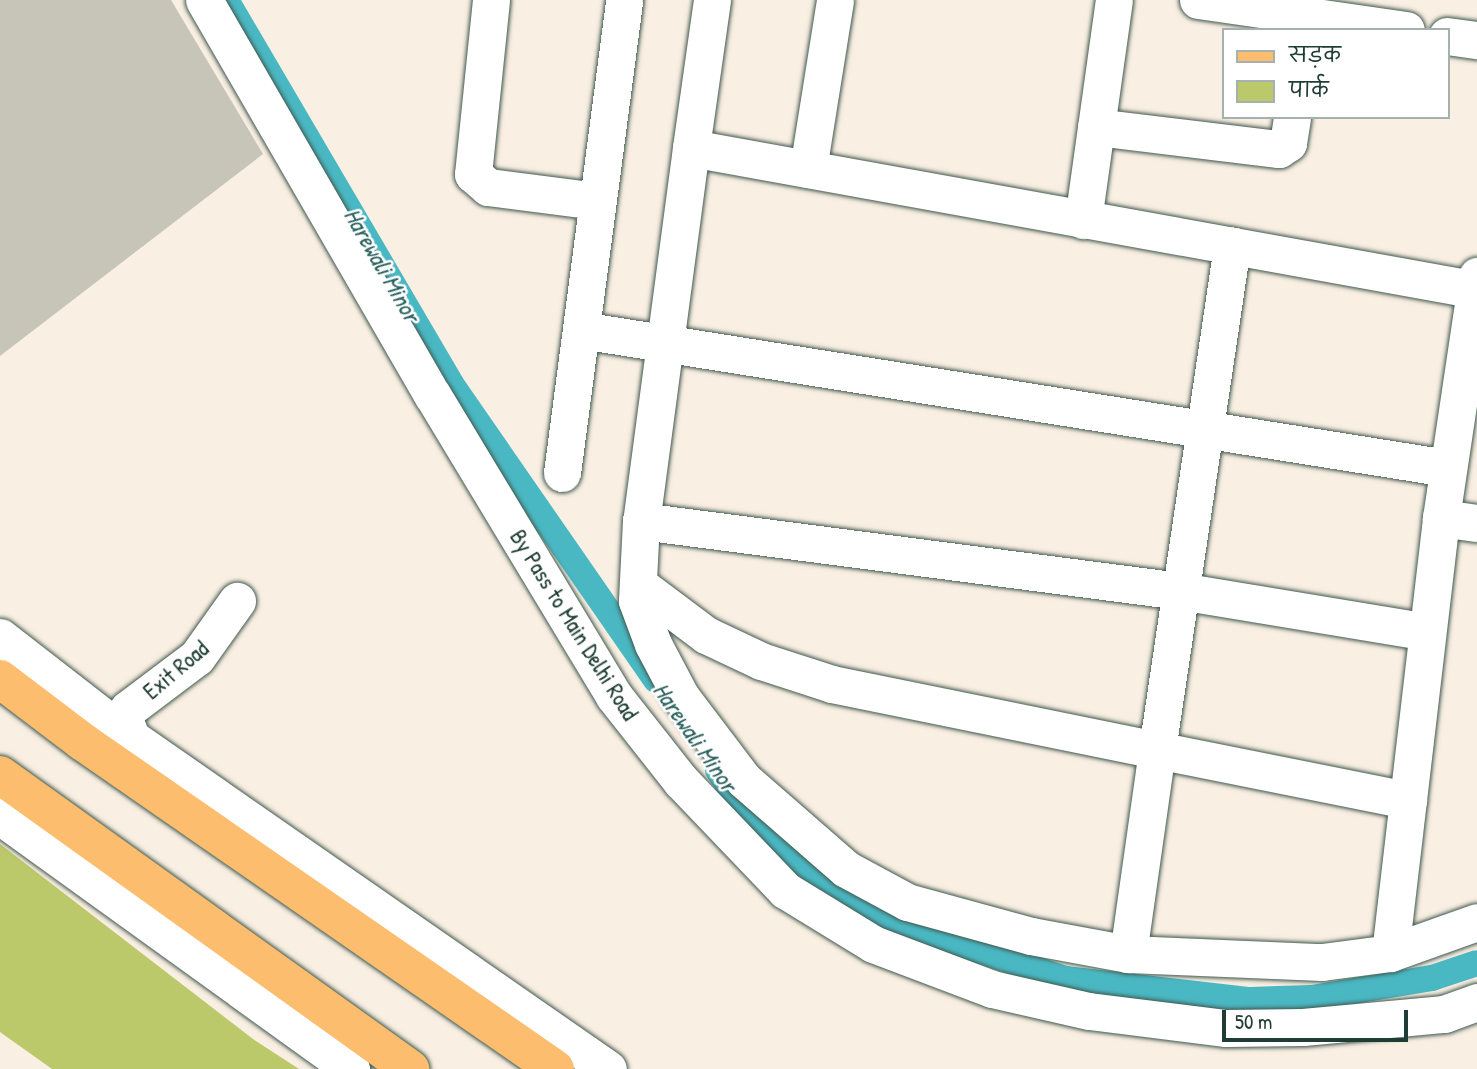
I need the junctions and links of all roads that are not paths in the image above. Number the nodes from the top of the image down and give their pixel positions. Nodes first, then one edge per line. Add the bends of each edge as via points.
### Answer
1 (204, 0) edge
2 (491, 0) edge
3 (624, 0) edge
4 (712, 0) edge
5 (835, 0) edge
6 (1114, 0) edge
7 (1198, 0) edge
8 (1304, 22) edge
9 (1380, 28) edge
10 (1449, 36) edge
11 (1477, 40) edge
12 (1292, 119) edge
13 (1096, 127) junction
14 (691, 149) junction
15 (808, 169) junction
16 (597, 201) junction
17 (1083, 220) junction
18 (1232, 246) junction
19 (1476, 285) edge
20 (581, 330) junction
21 (665, 342) junction
22 (1205, 428) junction
23 (1447, 468) junction
24 (562, 473) dead end
25 (1441, 518) junction
26 (641, 521) junction
27 (1477, 523) edge
28 (638, 584) junction
29 (1180, 591) junction
30 (1427, 632) junction
31 (0, 637) edge
32 (0, 679) edge
33 (89, 707) junction
34 (131, 737) junction
35 (1157, 750) junction
36 (0, 775) edge
37 (1408, 800) junction
38 (0, 816) edge
39 (1477, 922) edge
40 (1390, 953) junction
41 (1128, 954) junction
42 (1477, 1002) edge
43 (351, 1069) edge
44 (410, 1069) edge
45 (555, 1069) edge
46 (608, 1069) edge

1 - 42 street, By Pass to Main Delhi Road via 433,396 614,696 681,782 785,891 873,944 992,989 1089,1011 1226,1028 1303,1027 1444,1014
2 - 16 street via 473,174 488,187
3 - 16 street
4 - 14 street
5 - 15 street
6 - 13 street
7 - 8 street
8 - 9 street
10 - 11 street
12 - 13 street via 1288,143 1279,149
13 - 17 street
14 - 15 street
14 - 21 street
15 - 17 street
16 - 20 street
17 - 18 street
18 - 19 street
18 - 22 street
19 - 23 street
20 - 21 street
20 - 24 street
21 - 22 street
21 - 26 street
22 - 23 street
22 - 29 street
23 - 25 street
25 - 27 street
25 - 30 street
26 - 28 street
26 - 29 street
28 - 35 street via 706,635 808,677
28 - 41 street via 637,601 653,645 681,697 744,780 846,869 907,902 963,921
29 - 30 street
29 - 35 street
30 - 37 street
31 - 33 street
32 - 45 main road via 83,742
33 - 34 street
33 - 34 street, Exit Road via 114,702 193,634 228,595 197,657 123,716
34 - 46 street
35 - 37 street
35 - 41 street
36 - 44 main road
37 - 40 street
38 - 43 street
39 - 40 street
40 - 41 street via 1322,962

